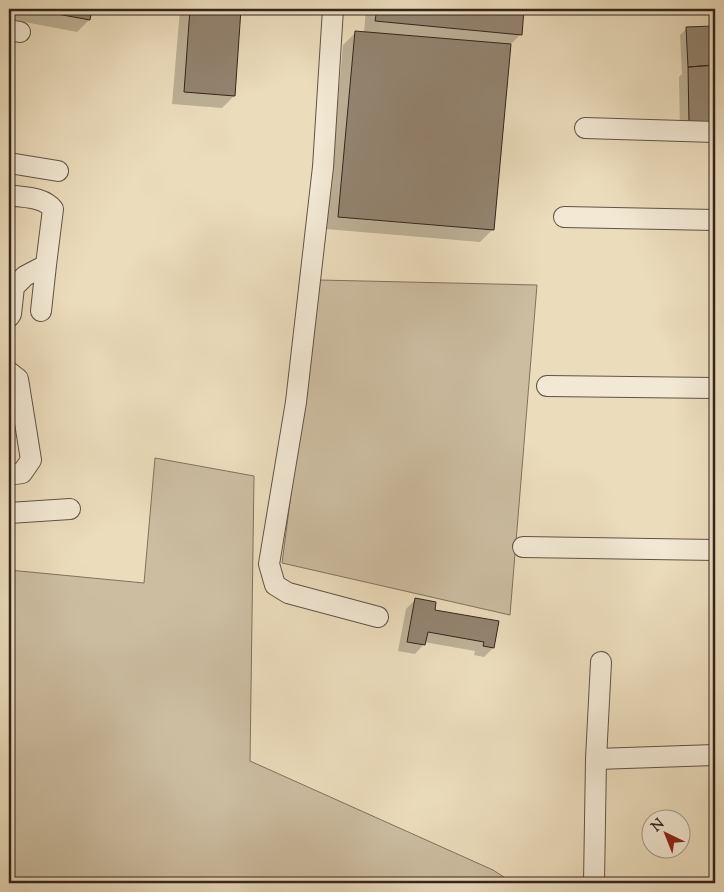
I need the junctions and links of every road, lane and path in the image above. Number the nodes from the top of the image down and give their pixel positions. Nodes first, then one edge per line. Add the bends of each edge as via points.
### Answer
1 (333, 9) edge
2 (585, 128) dead end
3 (715, 132) edge
4 (9, 162) edge
5 (58, 171) dead end
6 (9, 195) edge
7 (564, 217) dead end
8 (715, 220) edge
9 (46, 265) junction
10 (11, 287) edge
11 (41, 312) dead end
12 (9, 317) edge
13 (9, 372) edge
14 (547, 386) dead end
15 (715, 388) edge
16 (9, 475) edge
17 (70, 509) dead end
18 (9, 513) edge
19 (523, 547) dead end
20 (715, 550) edge
21 (378, 617) dead end
22 (601, 662) dead end
23 (715, 755) edge
24 (596, 759) junction
25 (594, 883) edge

1 - 21 street via 322,167 296,402 269,564 274,585 288,593
2 - 3 street
4 - 5 street
6 - 9 street via 43,200 53,209
7 - 8 street
9 - 10 street
9 - 11 street
10 - 12 street
13 - 16 street via 18,379 31,460 22,474
14 - 15 street
17 - 18 street
19 - 20 street
22 - 24 street
23 - 24 street
24 - 25 street

